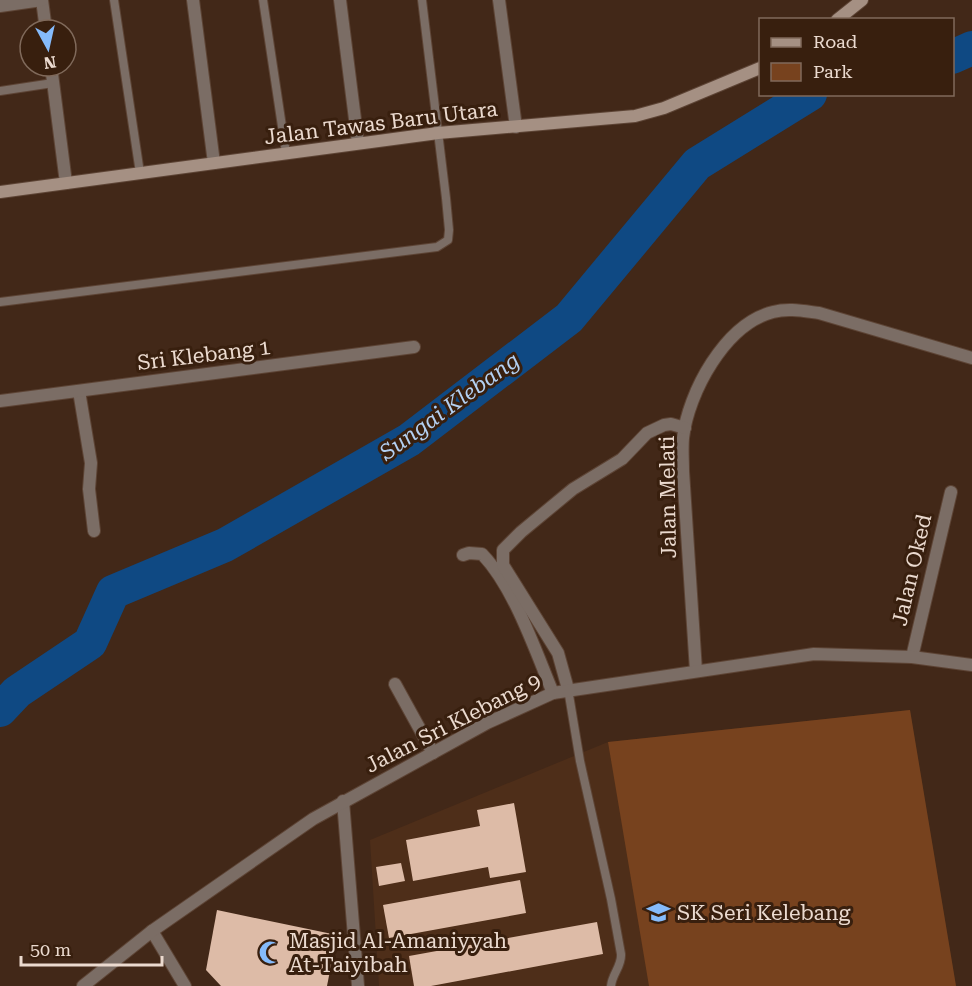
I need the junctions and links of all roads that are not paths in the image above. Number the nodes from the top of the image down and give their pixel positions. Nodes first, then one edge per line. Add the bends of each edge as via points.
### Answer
1 (42, 0) edge
2 (114, 0) edge
3 (193, 0) edge
4 (263, 0) edge
5 (340, 0) edge
6 (422, 0) edge
7 (499, 0) edge
8 (862, 0) edge
9 (847, 5) edge
10 (0, 6) edge
11 (44, 18) edge
12 (838, 18) edge
13 (759, 68) edge
14 (52, 78) edge
15 (53, 82) junction
16 (0, 91) edge
17 (516, 127) junction
18 (438, 133) junction
19 (358, 143) junction
20 (286, 153) junction
21 (214, 164) junction
22 (140, 173) junction
23 (66, 183) junction
24 (0, 192) edge
25 (0, 302) edge
26 (414, 347) dead end
27 (972, 358) edge
28 (79, 391) junction
29 (0, 401) edge
30 (685, 428) junction
31 (951, 492) dead end
32 (94, 531) dead end
33 (463, 555) dead end
34 (912, 657) junction
35 (972, 665) edge
36 (696, 671) junction
37 (395, 684) dead end
38 (568, 689) junction
39 (554, 693) junction
40 (433, 753) junction
41 (343, 801) junction
42 (152, 931) junction
43 (83, 986) edge
44 (185, 986) edge
45 (358, 986) edge
46 (611, 986) edge

1 - 10 street
1 - 11 street
2 - 22 lane
3 - 21 street
4 - 20 lane
5 - 19 street
6 - 18 lane
7 - 17 street
8 - 9 street
9 - 12 street
13 - 17 street, Jalan Tawas Baru Utara via 636,116
14 - 15 street
15 - 16 lane
15 - 23 street
17 - 18 street, Jalan Tawas Baru Utara
18 - 19 street, Jalan Tawas Baru Utara
18 - 25 lane via 449,230 448,240 437,247
19 - 20 street, Jalan Tawas Baru Utara
20 - 21 street, Jalan Tawas Baru Utara
21 - 22 street, Jalan Tawas Baru Utara
22 - 23 street, Jalan Tawas Baru Utara
23 - 24 street, Jalan Tawas Baru Utara
26 - 28 street, Sri Klebang 1
27 - 30 street, Jalan Melati via 819,313 770,312 742,328 717,355 693,400
28 - 29 street, Sri Klebang 1
28 - 32 street via 91,463 89,489
30 - 36 street, Jalan Melati via 683,471
30 - 38 street via 664,425 647,433 622,459 573,489 503,550 503,565 558,653
31 - 34 street, Jalan Oked
33 - 39 street via 482,554 492,565
34 - 35 street, Jalan Sri Klebang 9
34 - 36 street, Jalan Sri Klebang 9 via 814,654
36 - 38 street, Jalan Sri Klebang 9
37 - 40 street
38 - 39 street, Jalan Sri Klebang 9
38 - 46 lane via 621,959
39 - 40 street, Jalan Sri Klebang 9
40 - 41 street, Jalan Sri Klebang 9
41 - 42 street, Jalan Sri Klebang 9
41 - 45 street
42 - 43 street, Jalan Sri Klebang 9
42 - 44 street

